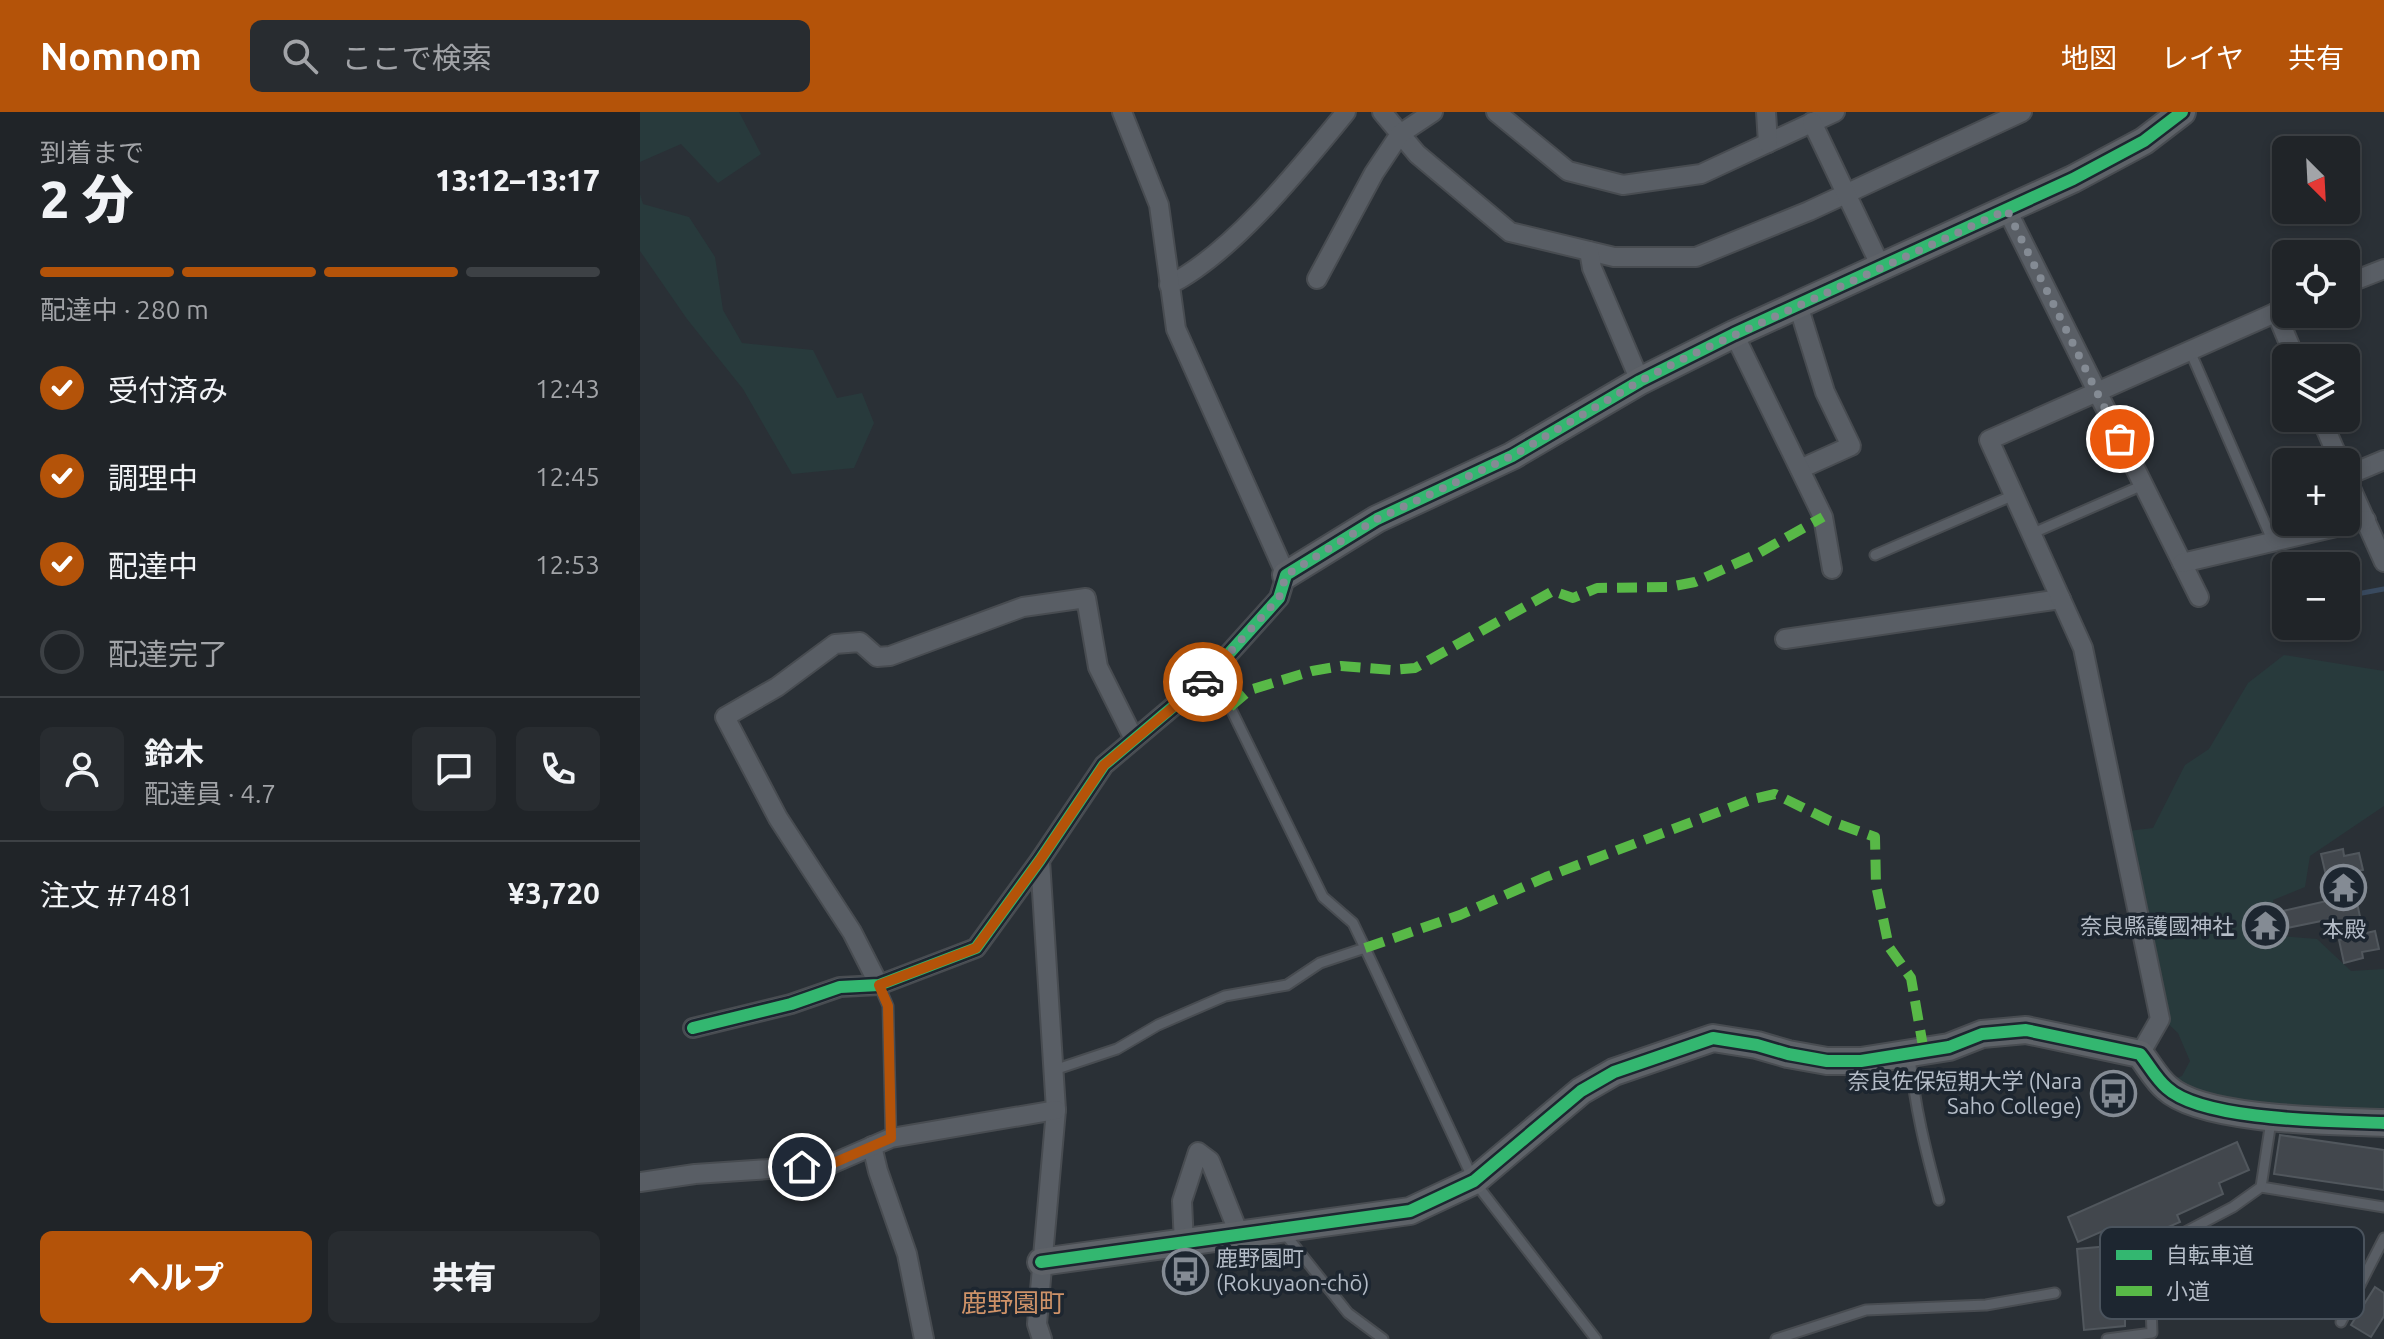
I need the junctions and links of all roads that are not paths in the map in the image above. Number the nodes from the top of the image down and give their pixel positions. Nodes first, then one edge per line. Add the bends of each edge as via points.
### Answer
1 (1122, 112) edge
2 (1346, 112) edge
3 (1382, 112) edge
4 (1433, 112) edge
5 (1496, 112) edge
6 (1766, 112) edge
7 (1835, 112) edge
8 (2022, 112) edge
9 (2182, 112) edge
10 (1812, 122) junction
11 (1400, 134) junction
12 (1768, 143) junction
13 (1847, 194) junction
14 (2007, 210) junction
15 (1589, 251) junction
16 (1881, 267) junction
17 (2382, 274) edge
18 (1317, 279) dead end
19 (2360, 280) edge
20 (1169, 285) junction
21 (1798, 305) junction
22 (2272, 314) edge
23 (1734, 334) junction
24 (2190, 351) junction
25 (1640, 381) junction
26 (2097, 393) junction
27 (2384, 460) edge
28 (1800, 469) junction
29 (2360, 471) edge
30 (2143, 485) junction
31 (2014, 495) junction
32 (2360, 507) edge
33 (2366, 520) junction
34 (2031, 534) junction
35 (2273, 542) junction
36 (1875, 555) dead end
37 (2384, 562) edge
38 (2182, 563) junction
39 (1832, 569) dead end
40 (1286, 575) junction
41 (2199, 597) dead end
42 (2061, 599) junction
43 (1785, 639) dead end
44 (1207, 678) junction
45 (1134, 739) junction
46 (1040, 860) junction
47 (1365, 948) junction
48 (879, 985) junction
49 (693, 1028) dead end
50 (2140, 1054) junction
51 (1910, 1055) junction
52 (1054, 1070) junction
53 (1056, 1110) junction
54 (2271, 1117) junction
55 (2384, 1123) edge
56 (891, 1138) junction
57 (872, 1146) junction
58 (1474, 1181) junction
59 (640, 1182) edge
60 (2261, 1187) junction
61 (1939, 1200) dead end
62 (2384, 1207) edge
63 (2195, 1227) edge
64 (1281, 1229) junction
65 (1239, 1234) junction
66 (2384, 1238) edge
67 (1184, 1244) junction
68 (1041, 1262) junction
69 (2364, 1277) edge
70 (2055, 1293) dead end
71 (2151, 1319) edge
72 (2343, 1319) edge
73 (2341, 1322) dead end
74 (924, 1339) edge
75 (1042, 1339) edge
76 (1383, 1339) edge
77 (1596, 1339) edge
78 (1776, 1339) edge
79 (2107, 1339) edge

1 - 20 street via 1159,205
2 - 20 street via 1256,215 1194,272
3 - 11 street
4 - 11 street
5 - 12 street via 1568,171 1623,185 1701,174
6 - 12 street
7 - 10 street
8 - 13 street
9 - 14 street via 2144,141
10 - 12 street
10 - 13 street
11 - 15 street via 1510,232
11 - 18 street
13 - 15 street via 1696,257 1614,257
13 - 16 street
14 - 16 street
14 - 26 street
15 - 25 street
16 - 21 street
17 - 19 street
20 - 40 street via 1176,329
21 - 23 street
21 - 28 street via 1825,392 1851,446
22 - 24 street
23 - 25 street
23 - 28 street
24 - 26 street
24 - 35 lane
25 - 40 street via 1512,456 1377,519
26 - 30 street
26 - 31 street via 1989,440
27 - 29 street
28 - 39 street via 1823,517
30 - 34 lane
30 - 38 street
31 - 34 street
31 - 36 lane
32 - 33 street
33 - 35 street
33 - 37 street
34 - 42 street
35 - 38 street
38 - 41 street
40 - 44 street via 1279,598
42 - 43 street
42 - 50 street via 2083,648 2160,1019
44 - 45 street
44 - 47 lane via 1230,707 1323,897 1353,923
45 - 46 street via 1104,765
45 - 48 street via 1098,667 1086,598 989,617 890,656 877,657 860,642 835,644 725,717 778,818 852,932
46 - 48 street via 976,948
46 - 52 street
47 - 52 lane via 1320,963 1287,985 1225,996 1117,1049
47 - 58 lane
48 - 49 street via 840,987
48 - 56 lane via 888,1006
50 - 51 street via 2026,1030 1982,1034
50 - 54 street via 2166,1088 2190,1103
51 - 58 street via 1827,1061 1713,1038 1614,1072 1581,1091
51 - 61 lane via 1922,1140
52 - 53 street
53 - 56 street
53 - 68 street
54 - 55 street
54 - 60 lane
56 - 57 street
57 - 59 street via 829,1165
57 - 74 street via 907,1254
58 - 64 street via 1410,1211
58 - 77 lane
60 - 62 lane
60 - 63 lane
64 - 65 street
64 - 76 lane via 1348,1313
65 - 67 street
65 - 67 street via 1210,1161 1198,1152 1182,1201
66 - 69 lane
67 - 68 street
68 - 75 street via 1037,1324
70 - 78 lane via 1986,1305 1866,1310
71 - 79 lane via 2152,1333
72 - 73 lane

